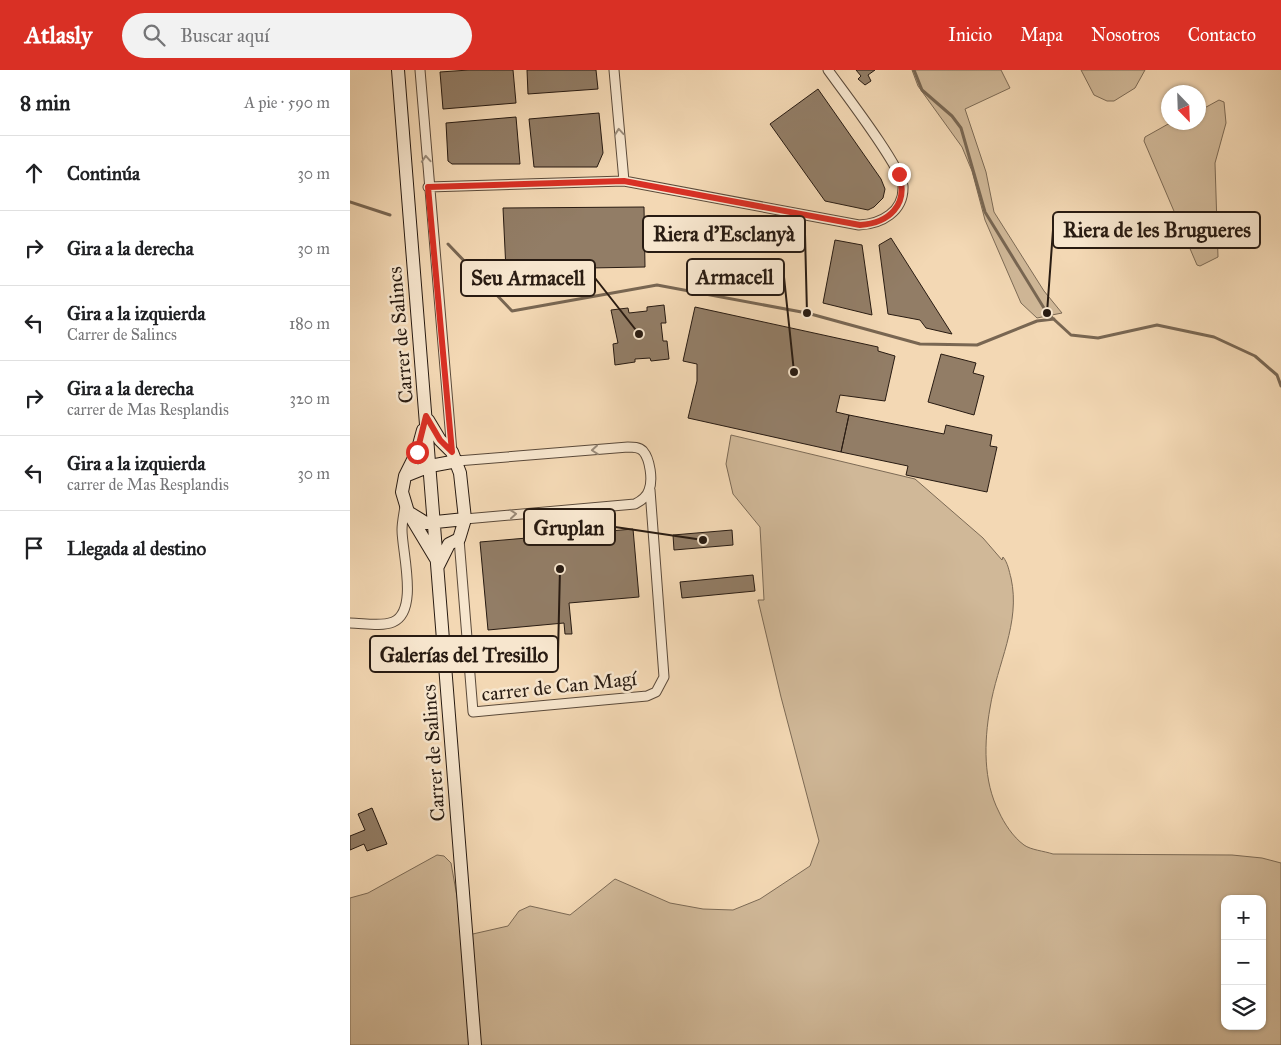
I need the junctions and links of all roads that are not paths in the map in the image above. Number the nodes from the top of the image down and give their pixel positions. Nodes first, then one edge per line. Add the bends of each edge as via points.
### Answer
1 (398, 70) edge
2 (420, 70) edge
3 (614, 70) edge
4 (828, 70) edge
5 (624, 181) junction
6 (428, 187) junction
7 (426, 416) junction
8 (454, 457) junction
9 (430, 466) junction
10 (405, 476) junction
11 (650, 490) junction
12 (630, 504) junction
13 (407, 508) junction
14 (464, 519) junction
15 (434, 522) junction
16 (651, 522) junction
17 (459, 539) junction
18 (437, 563) junction
19 (350, 623) edge
20 (475, 1045) edge

1 - 7 main road, Carrer de Salincs
6 -> 2 street, Carrer de Salincs
5 -> 3 street
4 - 5 street via 899,174 902,196 884,220 860,225
5 - 6 street
6 - 8 street, Carrer de Salincs
7 - 8 main road
7 - 9 main road, Carrer de Salincs
7 - 10 main road via 417,452
8 - 9 main road
11 -> 8 street, carrer de Can Magí via 647,460 637,448
8 - 14 main road
9 - 10 main road
9 - 15 main road, Carrer de Salincs
10 - 13 main road via 402,492
11 - 12 street via 644,499
11 - 16 street, carrer de Can Magí
14 -> 12 street
12 - 16 street via 645,511
13 - 15 main road via 426,523
13 - 18 main road
13 - 19 street via 402,529 406,607 395,621 387,624
14 - 15 main road
14 - 17 main road
15 - 18 main road, Carrer de Salincs
16 - 17 street, carrer de Can Magí via 664,660 664,678 656,692 647,696 473,712
17 - 18 main road via 449,544
18 - 20 main road, Carrer de Salincs

